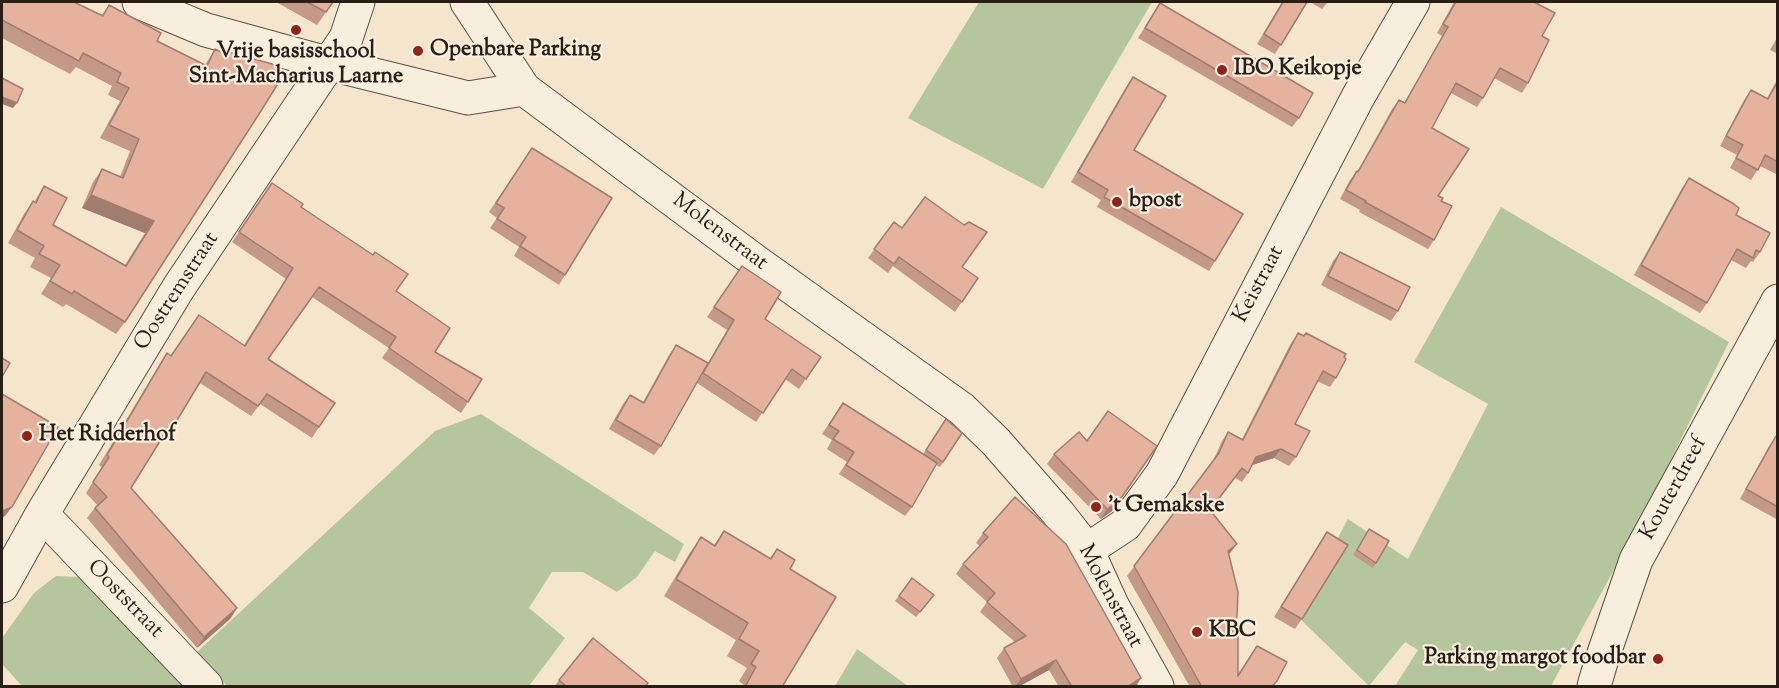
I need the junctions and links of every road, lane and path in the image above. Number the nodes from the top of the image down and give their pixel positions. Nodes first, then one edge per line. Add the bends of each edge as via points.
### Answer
1 (140, 2) edge
2 (358, 2) edge
3 (467, 2) edge
4 (1413, 2) edge
5 (330, 64) junction
6 (524, 89) junction
7 (1778, 301) edge
8 (42, 514) junction
9 (1087, 550) junction
10 (6, 568) edge
11 (206, 687) edge
12 (1157, 687) edge
13 (1594, 687) edge

1 - 5 street via 206,30
2 - 5 street, Oostremstraat via 346,38
3 - 6 street
4 - 9 street, Keistraat via 1358,97 1162,474 1125,525
5 - 6 street via 468,98
5 - 8 street, Oostremstraat via 179,287
6 - 9 street, Molenstraat via 962,409 996,442
7 - 13 street, Kouterdreef via 1636,560
8 - 10 street, Oostremstraat
8 - 11 street, Ooststraat
9 - 12 street, Molenstraat

